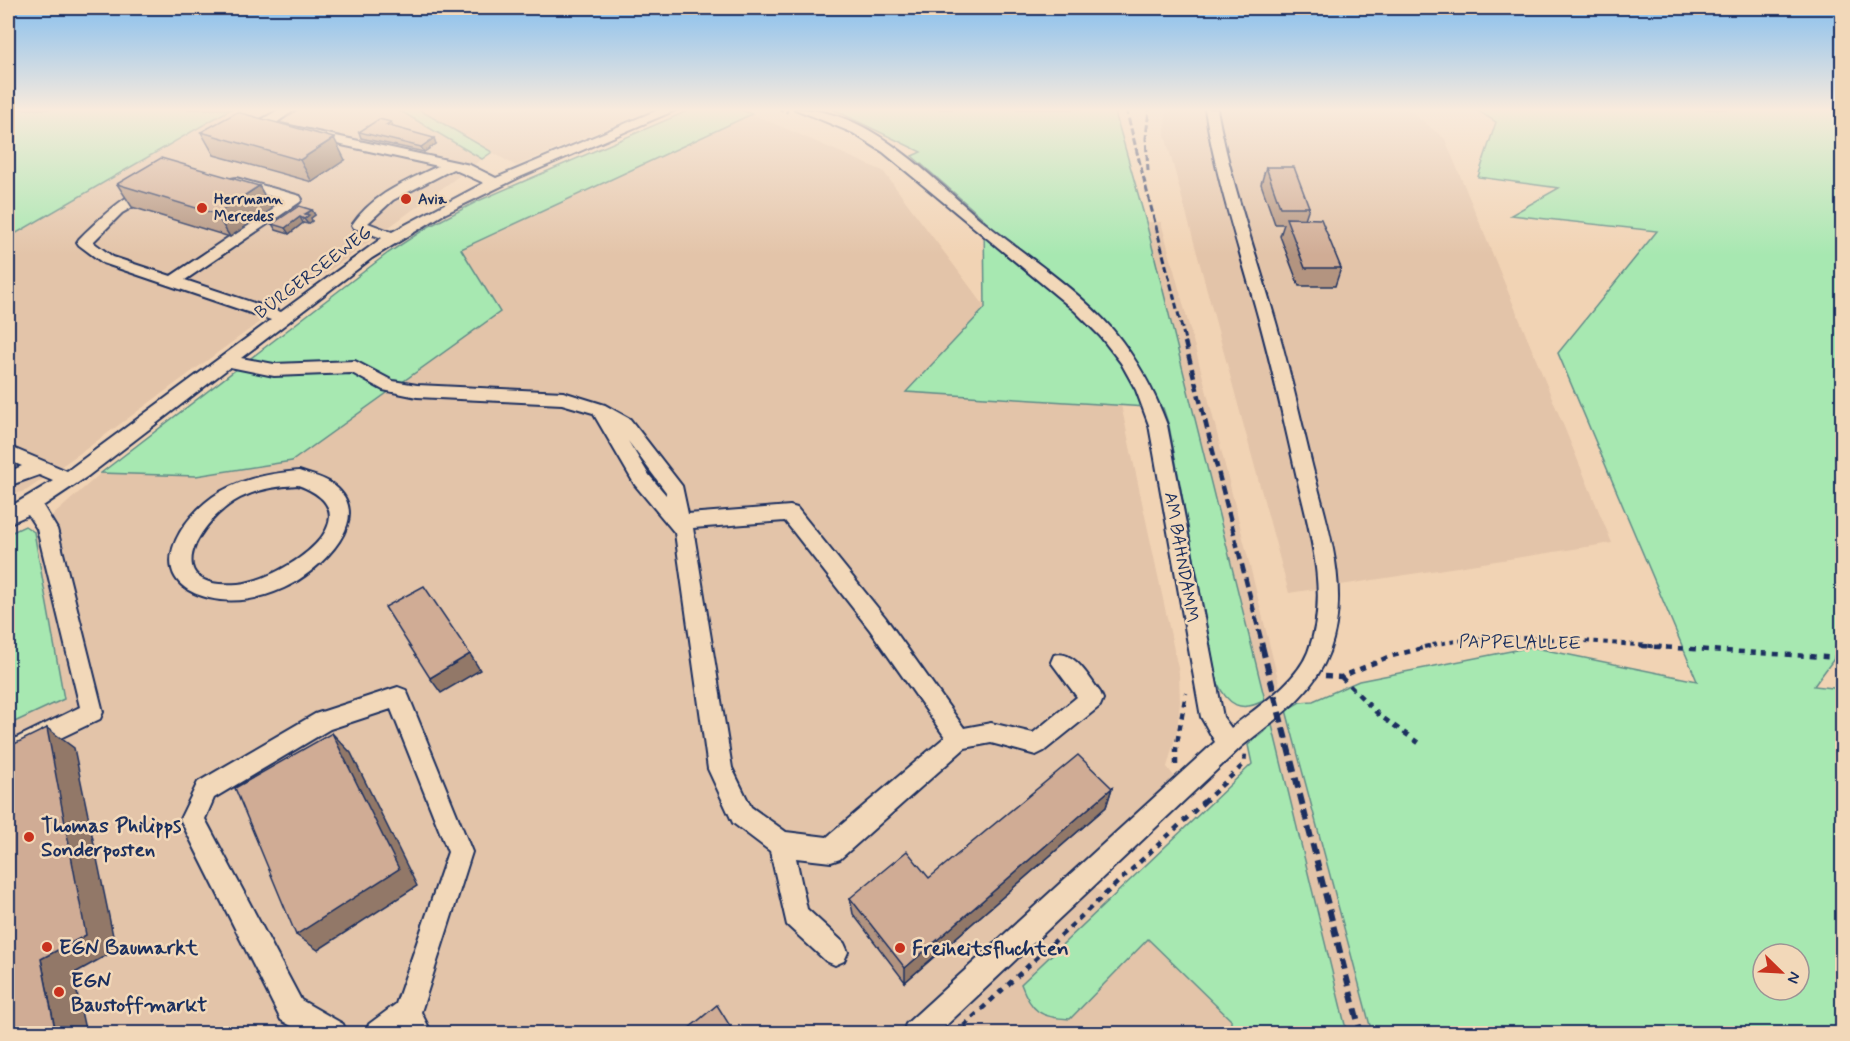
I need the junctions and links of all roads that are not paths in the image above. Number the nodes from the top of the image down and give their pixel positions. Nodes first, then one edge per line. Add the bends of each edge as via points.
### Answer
1 (417, 158) edge
2 (556, 158) edge
3 (900, 158) edge
4 (1221, 158) edge
5 (451, 165) junction
6 (220, 177) edge
7 (167, 180) edge
8 (495, 183) junction
9 (393, 237) junction
10 (174, 281) junction
11 (283, 318) junction
12 (226, 361) junction
13 (8, 452) edge
14 (40, 467) junction
15 (8, 479) edge
16 (68, 480) junction
17 (250, 486) joint
18 (30, 505) junction
19 (8, 517) edge
20 (680, 522) junction
21 (1062, 662) dead end
22 (959, 739) junction
23 (1230, 743) junction
24 (8, 753) edge
25 (781, 844) junction
26 (835, 952) dead end
27 (413, 1023) edge
28 (333, 1034) edge
29 (379, 1034) edge
30 (916, 1034) edge

1 - 5 street
2 - 8 street, BÜRGERSEEWEG
3 - 23 street, AM BAHNDAMM via 1084,308 1115,341 1138,375 1158,425 1212,717
4 - 23 street via 1271,332 1323,551 1328,594 1319,651 1306,674
5 - 8 street
5 - 9 street via 366,212 358,225
6 - 10 street via 295,199
7 - 10 street via 117,210 84,242 108,260
8 - 9 street, BÜRGERSEEWEG
9 - 11 street, BÜRGERSEEWEG
10 - 11 street
11 - 12 street, BÜRGERSEEWEG
12 - 16 street, BÜRGERSEEWEG
12 - 20 street via 274,370 355,367 389,386 417,391 563,398 599,409 642,480
13 - 14 street
14 - 15 street
14 - 16 street
16 - 18 street, BÜRGERSEEWEG
17 - 17 street via 218,502 189,531 180,550 181,568 190,582 209,591 233,593 260,588 288,577 311,562 329,543 338,524 340,507 333,493 319,483 299,478
18 - 19 street, BÜRGERSEEWEG
18 - 24 street via 47,529 92,712
20 - 22 street via 790,513 868,608
20 - 25 street via 686,531 720,769 742,815
21 - 22 street via 1092,699 1036,744 991,733
22 - 25 street via 831,850
23 - 30 street
25 - 26 street via 796,916
27 - 28 street via 460,852 398,697 323,721 206,790 192,819 291,1010
27 - 29 street

